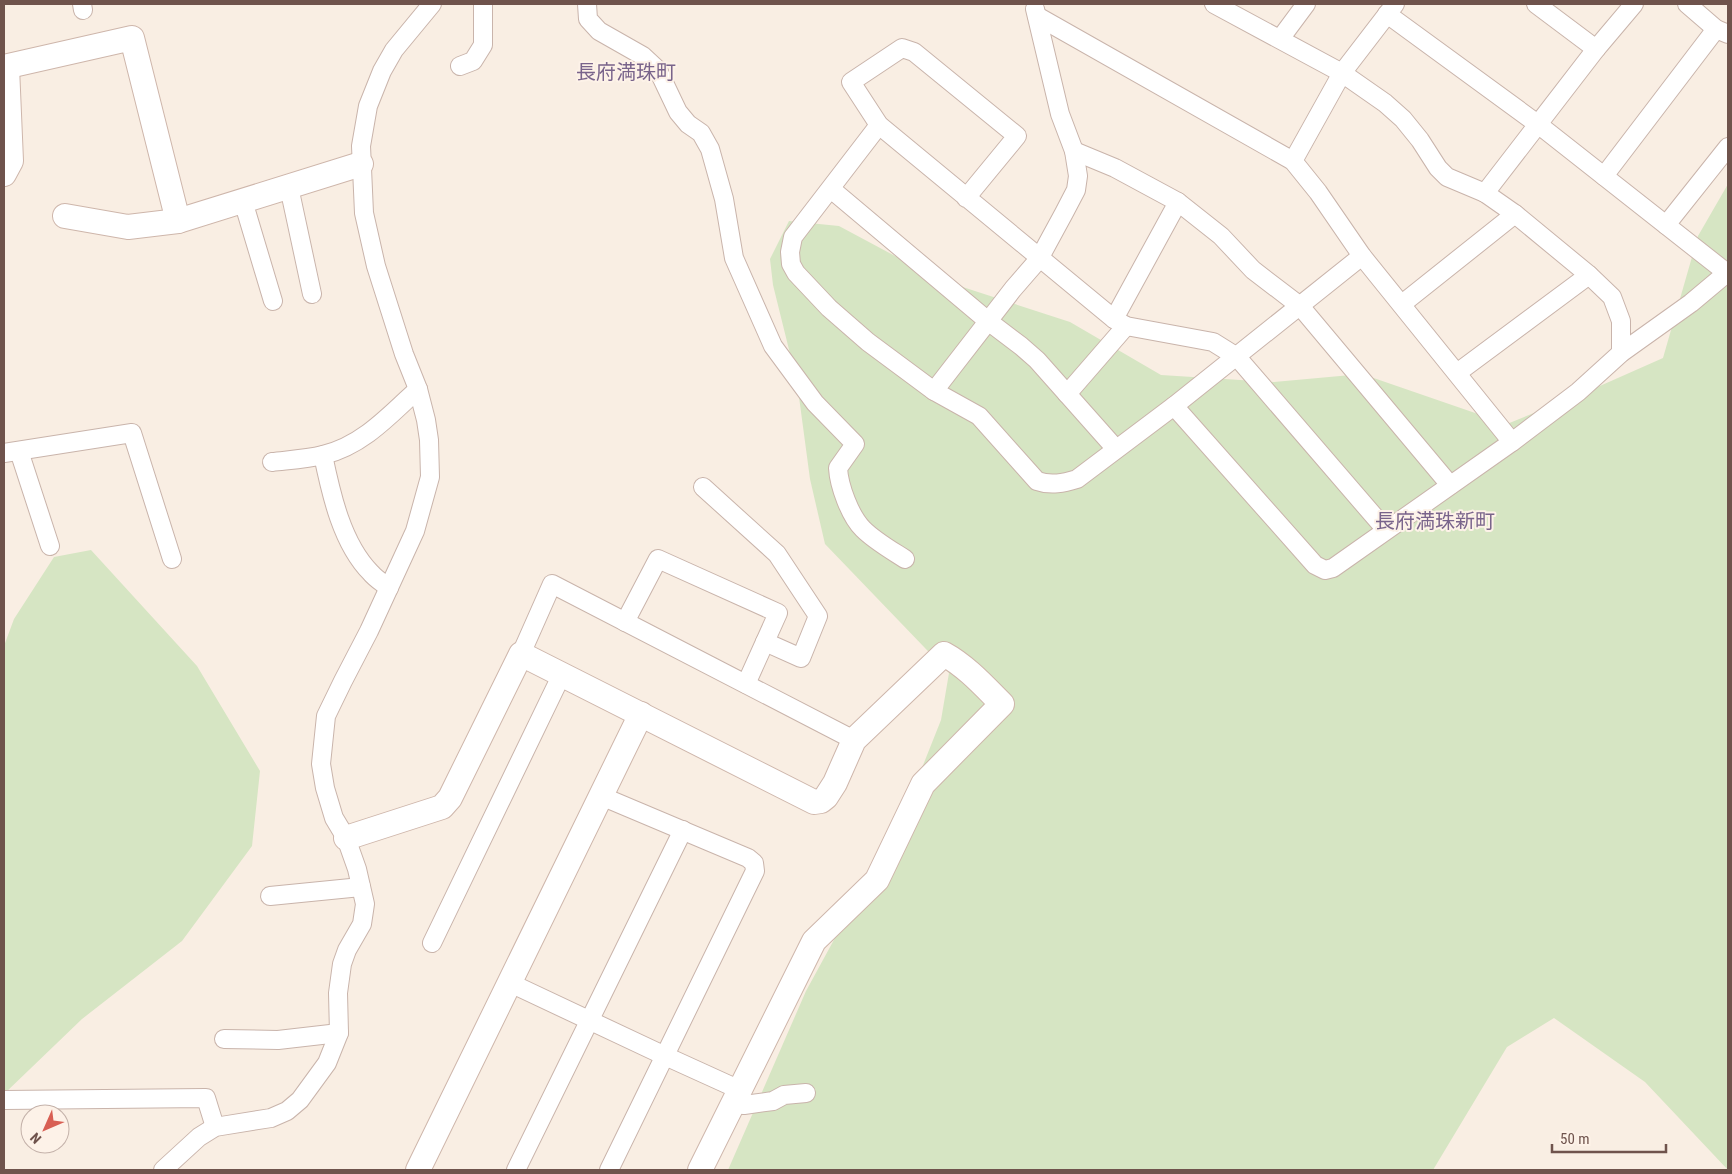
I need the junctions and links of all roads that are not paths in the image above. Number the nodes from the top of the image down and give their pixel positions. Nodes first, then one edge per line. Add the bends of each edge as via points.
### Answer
1 (432, 4) edge
2 (484, 4) edge
3 (587, 4) edge
4 (1214, 4) edge
5 (1306, 4) edge
6 (1536, 4) edge
7 (1634, 4) edge
8 (1687, 4) edge
9 (1391, 9) edge
10 (1035, 10) edge
11 (1722, 32) edge
12 (1280, 39) junction
13 (1596, 49) junction
14 (460, 66) dead end
15 (6, 67) edge
16 (1342, 73) junction
17 (879, 125) junction
18 (1539, 125) junction
19 (1728, 147) edge
20 (1074, 151) junction
21 (1293, 161) junction
22 (361, 164) junction
23 (4, 174) edge
24 (1604, 176) junction
25 (289, 187) junction
26 (830, 189) junction
27 (1485, 193) junction
28 (966, 198) junction
29 (242, 201) junction
30 (1178, 202) junction
31 (1515, 214) junction
32 (65, 216) dead end
33 (178, 221) junction
34 (1666, 225) junction
35 (1362, 256) junction
36 (1039, 259) junction
37 (1728, 273) edge
38 (1589, 275) junction
39 (312, 294) dead end
40 (273, 301) dead end
41 (1402, 304) junction
42 (1300, 306) junction
43 (988, 321) junction
44 (1120, 323) junction
45 (1621, 353) junction
46 (1237, 357) junction
47 (1457, 373) junction
48 (418, 389) junction
49 (934, 391) junction
50 (1067, 394) junction
51 (1174, 406) junction
52 (1512, 442) junction
53 (1116, 449) junction
54 (11, 452) edge
55 (324, 455) junction
56 (272, 462) dead end
57 (1450, 485) junction
58 (702, 487) dead end
59 (1386, 530) junction
60 (50, 546) dead end
61 (172, 559) dead end
62 (905, 559) dead end
63 (389, 588) junction
64 (625, 622) junction
65 (765, 642) junction
66 (521, 654) junction
67 (562, 674) junction
68 (746, 684) junction
69 (641, 714) junction
70 (854, 740) junction
71 (601, 796) junction
72 (683, 830) junction
73 (346, 838) junction
74 (361, 887) junction
75 (270, 896) dead end
76 (432, 942) dead end
77 (510, 983) junction
78 (590, 1020) junction
79 (339, 1033) junction
80 (224, 1039) dead end
81 (663, 1055) junction
82 (806, 1093) dead end
83 (737, 1097) junction
84 (4, 1100) edge
85 (215, 1127) junction
86 (163, 1170) edge
87 (418, 1170) edge
88 (516, 1170) edge
89 (609, 1170) edge
90 (700, 1170) edge

1 - 22 street via 394,50 382,71 363,127
2 - 14 street via 483,45 473,61
3 - 62 street via 588,19 599,31 643,56 658,70 678,112 701,133 710,148 724,199 734,258 773,346 815,403 855,444 838,468 839,481 850,509 862,529
4 - 12 street
5 - 12 street
6 - 13 street
7 - 13 street
8 - 11 street
9 - 16 street
9 - 18 street
10 - 20 street via 1060,114
10 - 21 street
11 - 24 street
12 - 16 street
13 - 18 street
15 - 23 street via 11,161
15 - 33 street via 132,38
16 - 21 street
16 - 27 street via 1403,119 1447,177
17 - 26 street
17 - 28 street
17 - 28 street via 851,82 902,48 914,52 1017,136
18 - 24 street
18 - 27 street
19 - 34 street
20 - 30 street via 1116,168
20 - 36 street via 1078,176 1076,190
21 - 35 street
22 - 25 street
22 - 48 street via 364,213 376,266
24 - 34 street
25 - 29 street
25 - 39 street
26 - 43 street
26 - 49 street via 792,237 791,264 829,308
27 - 31 street
28 - 36 street
29 - 33 street
29 - 40 street
30 - 42 street via 1221,236 1253,270
30 - 44 street
31 - 38 street
31 - 41 street
32 - 33 street via 128,227
34 - 37 street
35 - 41 street
35 - 42 street
36 - 43 street
36 - 44 street
37 - 45 street
38 - 45 street via 1612,297 1621,321
38 - 47 street
41 - 47 street
42 - 46 street
42 - 57 street
43 - 49 street
43 - 50 street via 1037,360
44 - 46 street via 1212,342
44 - 50 street
45 - 52 street via 1578,392
46 - 51 street
46 - 59 street
47 - 52 street
48 - 55 street via 358,441
48 - 63 street via 429,440 430,477 415,531
49 - 53 street via 979,416 1037,481 1045,484 1077,479
50 - 53 street
51 - 53 street
51 - 59 street via 1315,565 1325,570 1333,568
52 - 57 street
54 - 60 street
54 - 61 street via 132,432
55 - 56 street
55 - 63 street via 331,495 341,522 371,574
57 - 59 street
58 - 65 street via 777,554 818,616 801,658
63 - 73 street via 326,716 321,764 334,818
64 - 65 street via 658,559 778,613
64 - 66 street via 552,584
64 - 68 street
65 - 68 street
66 - 67 street
66 - 73 street via 450,798 442,807
67 - 69 street
67 - 76 street
68 - 70 street
69 - 70 street via 814,802 826,797
69 - 71 street
70 - 83 street via 944,654 956,660 1002,704 924,784 877,880 814,940
71 - 72 street
71 - 77 street
72 - 78 street
72 - 81 street via 748,858 754,863 755,871
73 - 74 street
74 - 75 street
74 - 79 street via 365,904 362,924 342,964 338,993
77 - 78 street
77 - 87 street
78 - 81 street
78 - 88 street
79 - 80 street via 278,1040
79 - 85 street via 327,1063 300,1100 287,1111 271,1118
81 - 83 street
81 - 89 street
82 - 83 street via 744,1105
83 - 90 street
84 - 85 street via 206,1098
85 - 86 street

